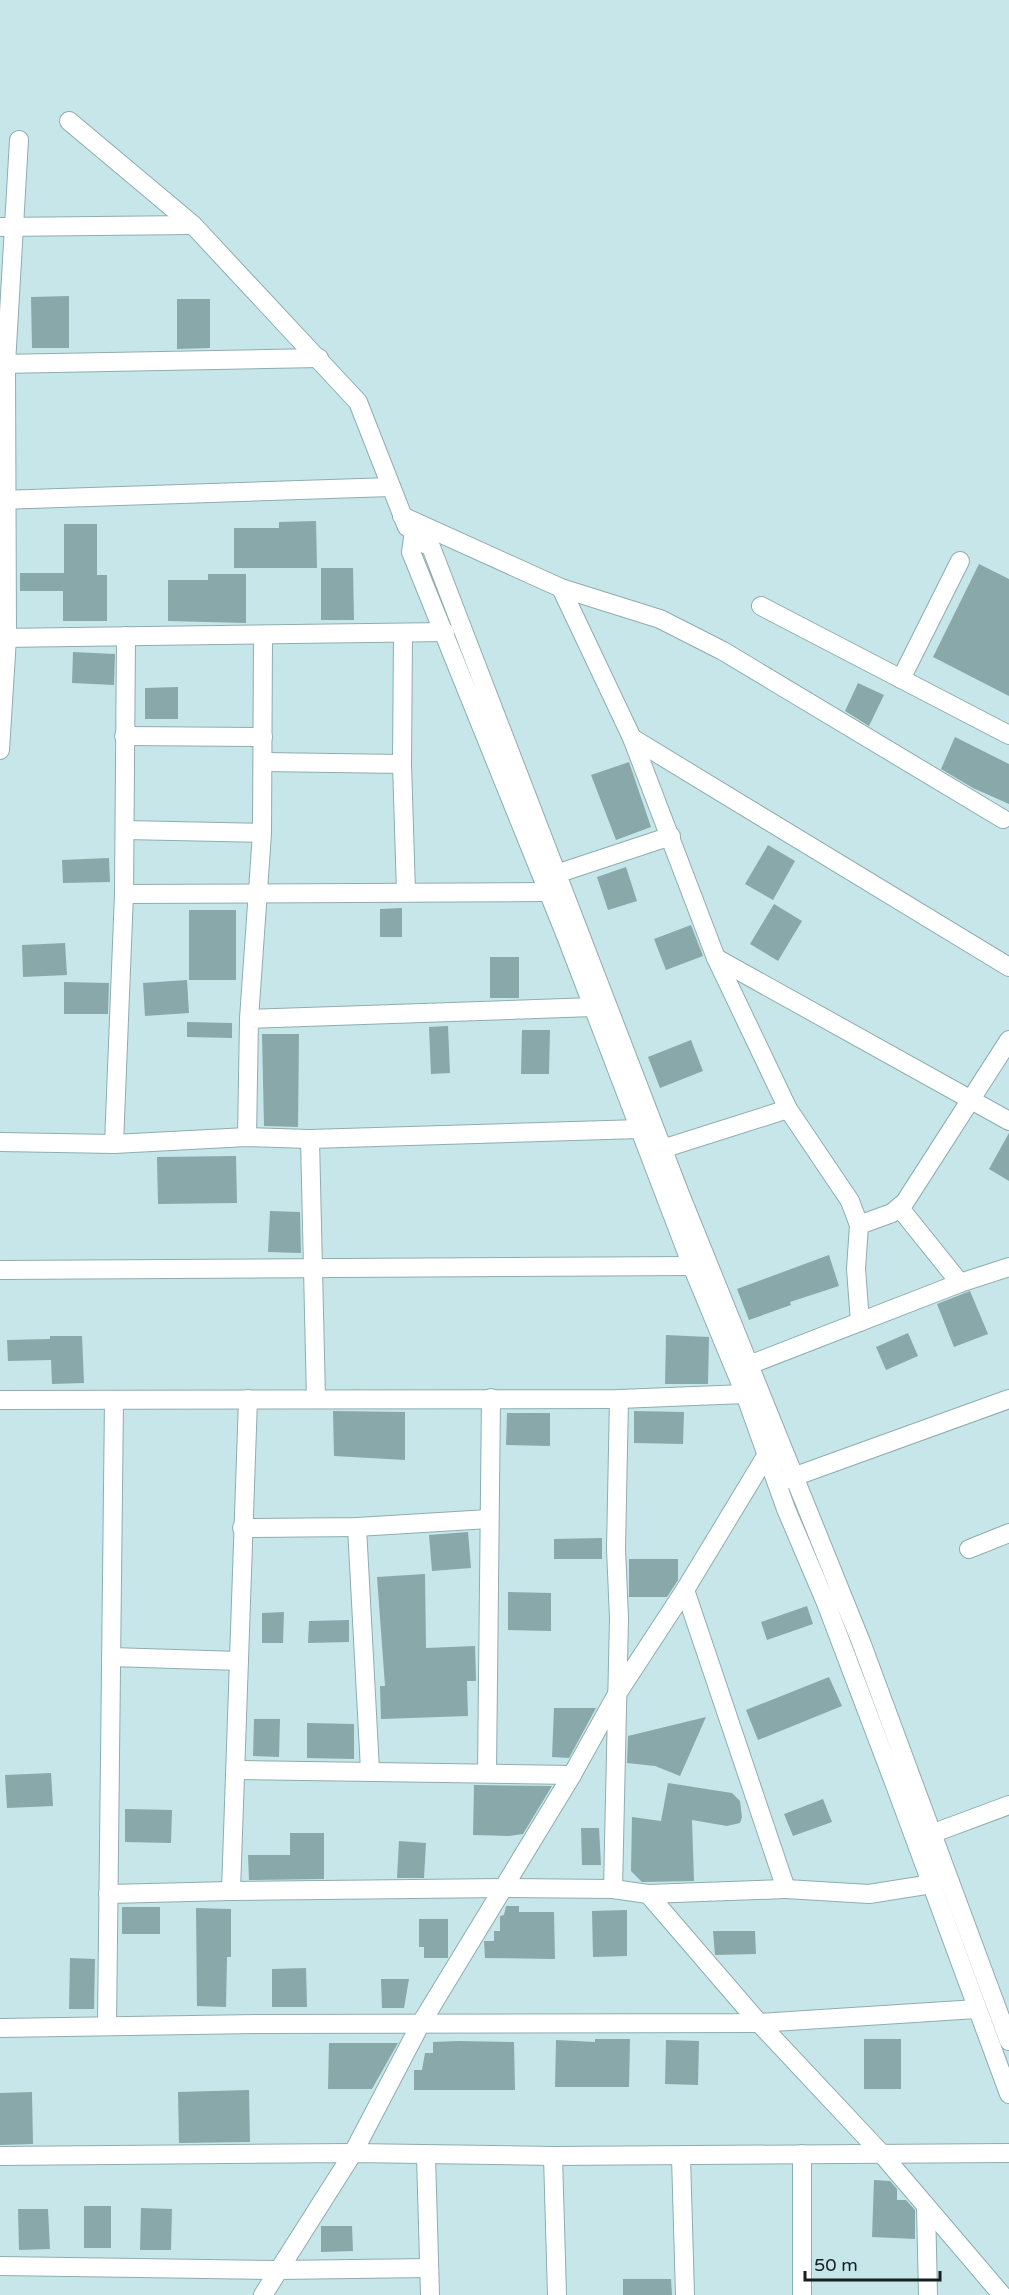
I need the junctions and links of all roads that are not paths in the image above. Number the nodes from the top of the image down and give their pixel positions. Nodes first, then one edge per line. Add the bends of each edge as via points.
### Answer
1 (69, 121) dead end
2 (19, 140) dead end
3 (193, 225) junction
4 (7, 227) edge
5 (319, 358) junction
6 (3, 364) edge
7 (391, 487) junction
8 (2, 500) edge
9 (402, 516) junction
10 (412, 538) junction
11 (960, 561) dead end
12 (561, 588) junction
13 (761, 606) dead end
14 (445, 632) junction
15 (403, 633) junction
16 (263, 635) junction
17 (126, 636) junction
18 (3, 638) edge
19 (901, 679) junction
20 (1009, 735) edge
21 (124, 736) junction
22 (263, 737) junction
23 (632, 738) junction
24 (0, 750) edge
25 (263, 762) junction
26 (402, 764) junction
27 (1003, 819) dead end
28 (125, 830) junction
29 (262, 833) junction
30 (671, 836) junction
31 (556, 874) junction
32 (406, 892) junction
33 (549, 892) junction
34 (124, 894) junction
35 (259, 894) junction
36 (716, 958) junction
37 (1009, 967) edge
38 (592, 1007) junction
39 (249, 1019) junction
40 (1009, 1040) edge
41 (972, 1101) junction
42 (788, 1109) junction
43 (1009, 1121) edge
44 (640, 1129) junction
45 (247, 1137) junction
46 (310, 1139) junction
47 (0, 1142) edge
48 (114, 1144) junction
49 (662, 1149) junction
50 (899, 1207) junction
51 (859, 1225) junction
52 (692, 1266) junction
53 (1009, 1267) edge
54 (314, 1268) junction
55 (0, 1269) edge
56 (960, 1283) junction
57 (860, 1322) junction
58 (749, 1365) junction
59 (745, 1394) junction
60 (491, 1398) junction
61 (248, 1399) junction
62 (316, 1399) junction
63 (619, 1399) junction
64 (1009, 1399) edge
65 (0, 1400) edge
66 (114, 1400) junction
67 (775, 1452) junction
68 (786, 1479) junction
69 (489, 1519) junction
70 (242, 1527) junction
71 (357, 1527) junction
72 (1009, 1533) edge
73 (969, 1549) dead end
74 (685, 1590) junction
75 (111, 1657) junction
76 (239, 1660) junction
77 (617, 1694) junction
78 (236, 1770) junction
79 (370, 1770) junction
80 (487, 1773) junction
81 (572, 1775) junction
82 (1009, 1804) edge
83 (931, 1834) junction
84 (932, 1884) junction
85 (503, 1888) junction
86 (613, 1889) junction
87 (786, 1889) junction
88 (231, 1891) junction
89 (108, 1894) junction
90 (648, 1894) junction
91 (977, 2009) junction
92 (759, 2023) junction
93 (420, 2025) junction
94 (107, 2026) junction
95 (0, 2028) edge
96 (1009, 2042) edge
97 (1009, 2094) edge
98 (353, 2153) junction
99 (881, 2153) junction
100 (1009, 2153) edge
101 (802, 2154) junction
102 (0, 2156) edge
103 (426, 2156) junction
104 (553, 2156) junction
105 (681, 2156) junction
106 (926, 2206) junction
107 (0, 2266) edge
108 (429, 2268) junction
109 (278, 2270) junction
110 (262, 2295) edge
111 (430, 2295) edge
112 (557, 2295) edge
113 (684, 2295) edge
114 (802, 2295) edge
115 (928, 2295) edge
116 (1002, 2295) edge

1 - 3 street
2 - 4 street
3 - 4 street
3 - 5 street
4 - 6 street
5 - 6 street
5 - 7 street via 358,402
6 - 8 street
7 - 8 street
7 - 9 street
8 - 18 street
9 - 10 street
9 - 12 street
10 - 14 street via 411,552
10 - 31 street via 431,547
11 - 19 street
12 - 23 street
12 - 27 street via 660,619 723,651
13 - 19 street
14 - 15 street
14 - 33 street
15 - 16 street
15 - 26 street
16 - 17 street
16 - 22 street
17 - 18 street
17 - 21 street
18 - 24 street
19 - 20 street
21 - 22 street
21 - 28 street
22 - 25 street
23 - 30 street
23 - 37 street
25 - 26 street
25 - 29 street
26 - 32 street
28 - 29 street
28 - 34 street
29 - 35 street
30 - 31 street
30 - 36 street
31 - 49 street
32 - 33 street
32 - 35 street
33 - 38 street
34 - 35 street
34 - 48 street
35 - 39 street
36 - 41 street
36 - 42 street
38 - 39 street
38 - 44 street
39 - 45 street
40 - 41 street
41 - 43 street
41 - 50 street
42 - 49 street
42 - 51 street via 850,1201
44 - 46 street
44 - 52 street
45 - 46 street
45 - 48 street
46 - 54 street
47 - 48 street
49 - 58 street
50 - 51 street
50 - 56 street
51 - 57 street via 856,1269
52 - 54 street
52 - 59 street
53 - 56 street
54 - 55 street
54 - 62 street
56 - 57 street
57 - 58 street
58 - 67 street
59 - 63 street
59 - 67 street
60 - 62 street
60 - 63 street
60 - 69 street
61 - 62 street
61 - 66 street
61 - 70 street
63 - 77 street
64 - 68 street
65 - 66 street
66 - 75 street
67 - 68 street
67 - 74 street
68 - 83 street via 861,1642
68 - 84 street
69 - 71 street
69 - 80 street
70 - 71 street
70 - 76 street
71 - 79 street
72 - 73 street
74 - 77 street
74 - 87 street
75 - 76 street
75 - 89 street
76 - 78 street
77 - 81 street
77 - 86 street
78 - 79 street
78 - 88 street
79 - 80 street
80 - 81 street
81 - 85 street
82 - 83 street
83 - 96 street
84 - 87 street via 869,1894
84 - 91 street
85 - 86 street
85 - 88 street
85 - 93 street
86 - 90 street
87 - 90 street
88 - 89 street
89 - 94 street
90 - 92 street
91 - 92 street
91 - 97 street
92 - 93 street
92 - 99 street
93 - 94 street
93 - 98 street
94 - 95 street
98 - 102 street
98 - 103 street
98 - 109 street
99 - 100 street
99 - 101 street
99 - 106 street
101 - 105 street
101 - 114 street
103 - 104 street
103 - 108 street
104 - 105 street
104 - 112 street
105 - 113 street
106 - 115 street
106 - 116 street
107 - 109 street
108 - 109 street
108 - 111 street
109 - 110 street

